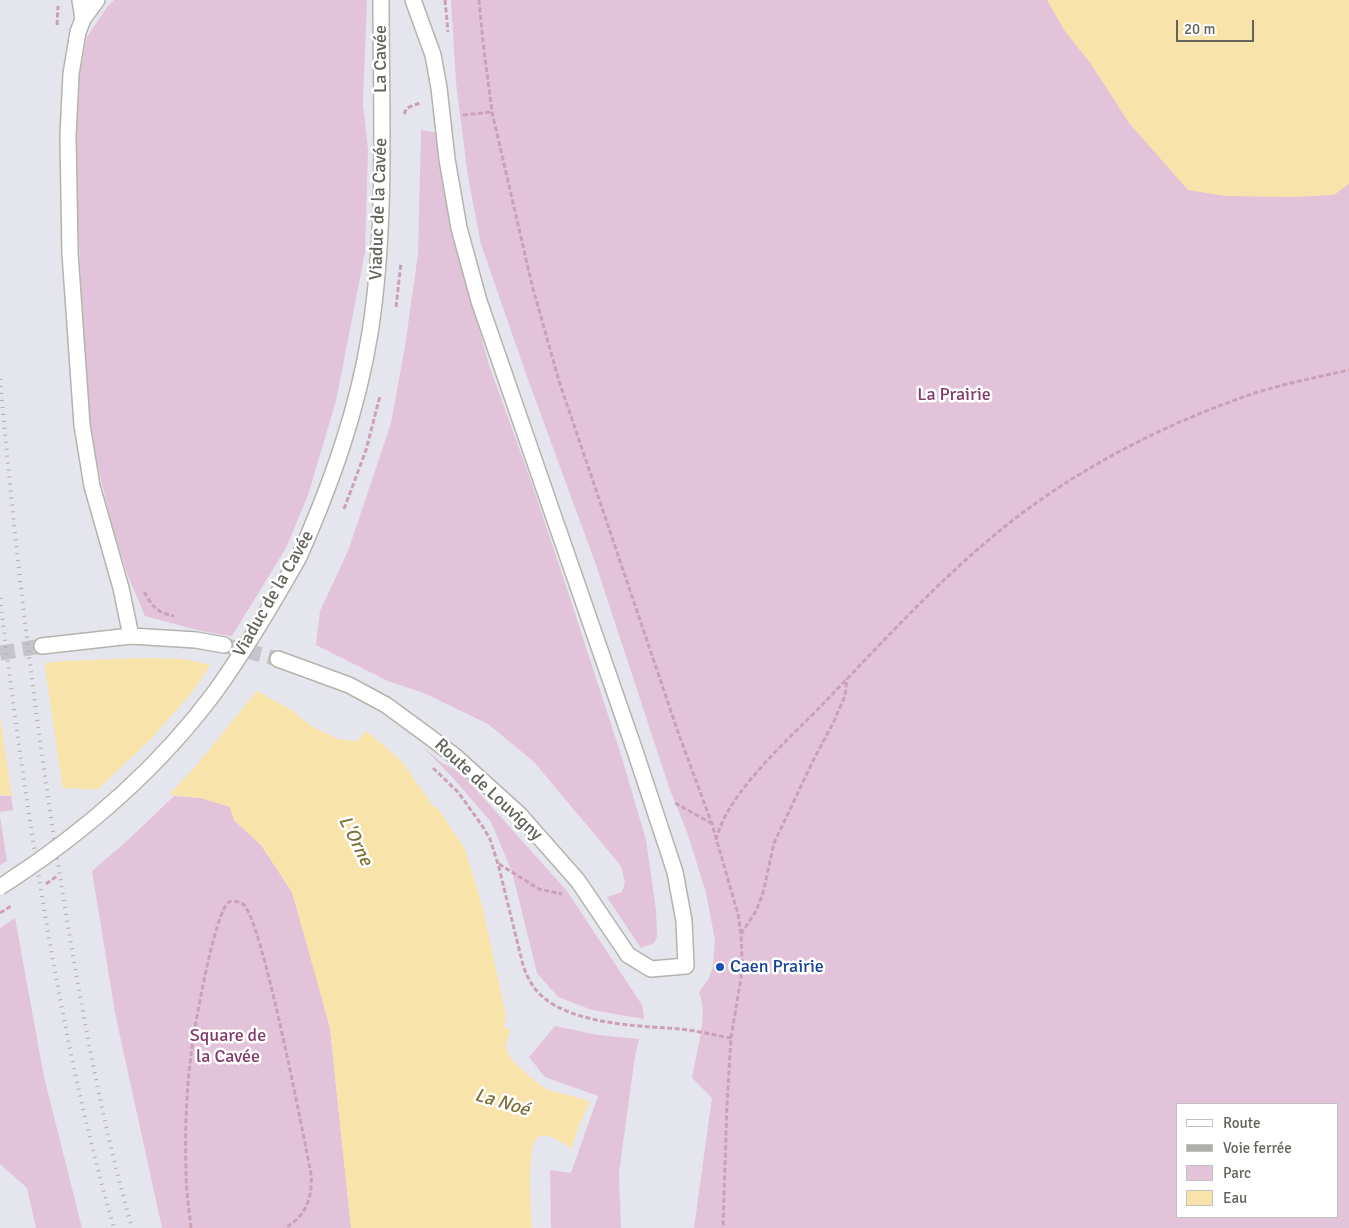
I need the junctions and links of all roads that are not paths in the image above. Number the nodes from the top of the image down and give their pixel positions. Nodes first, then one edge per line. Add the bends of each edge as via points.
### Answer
1 (80, 0) edge
2 (97, 0) edge
3 (381, 0) edge
4 (414, 0) edge
5 (82, 19) junction
6 (382, 118) joint
7 (131, 636) junction
8 (224, 645) tunnel mouth
9 (42, 646) tunnel mouth
10 (278, 659) tunnel mouth
11 (0, 887) edge

1 - 5 main road
2 - 5 main road
3 - 6 main road, La Cavée
4 - 10 main road, Route de Louvigny via 439,88 459,228 480,301 675,872 684,921 686,966 651,969 628,955 578,881 519,814 456,757 386,705 348,685
5 - 7 main road via 74,48 68,136 70,252 82,425 92,486
6 - 11 main road, Viaduc de la Cavée, bridge via 380,237 370,334 360,384 332,478 299,557 238,659 170,745 79,831
7 - 8 main road
7 - 9 main road

